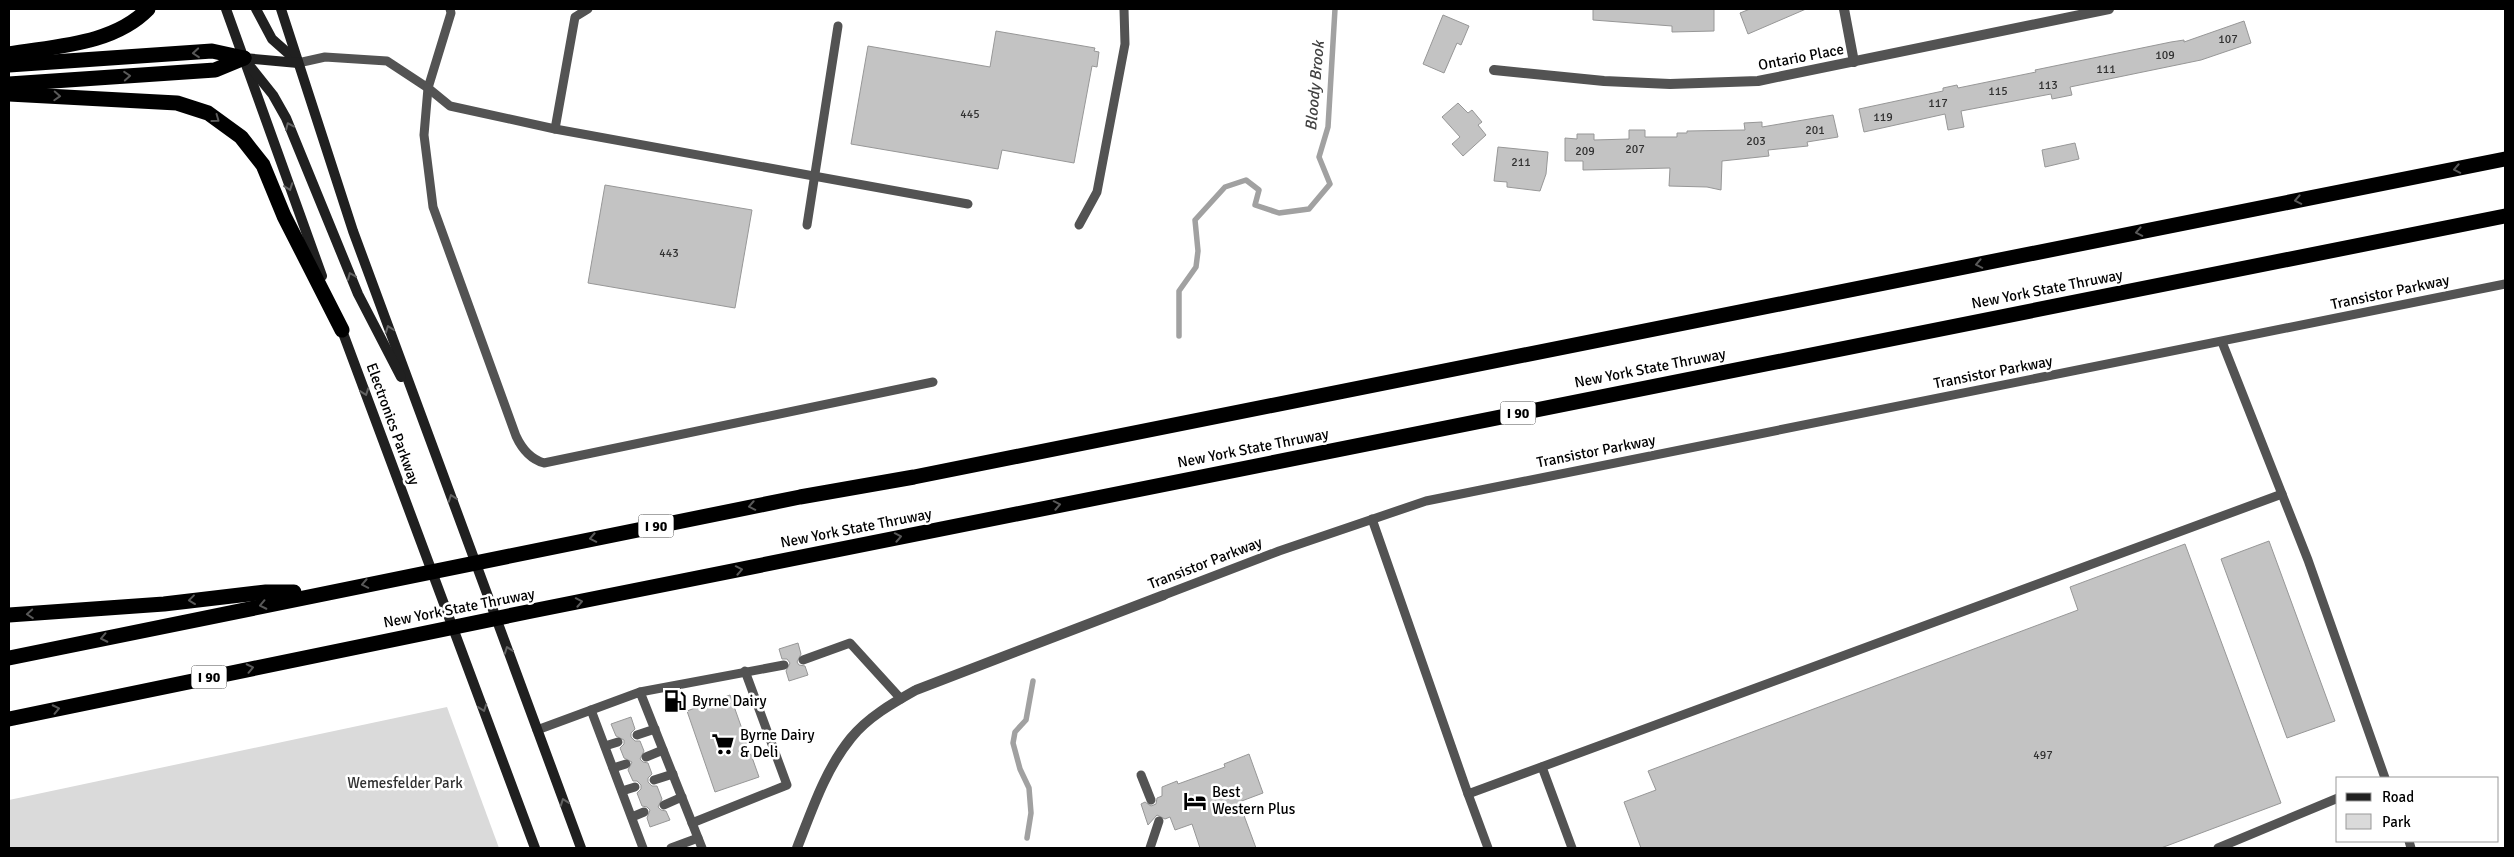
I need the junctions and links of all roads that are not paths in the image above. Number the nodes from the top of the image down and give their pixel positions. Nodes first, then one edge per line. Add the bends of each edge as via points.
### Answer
1 (148, 9) edge
2 (226, 9) edge
3 (256, 9) edge
4 (281, 9) edge
5 (450, 9) edge
6 (588, 9) edge
7 (1124, 9) edge
8 (1844, 9) edge
9 (2109, 9) edge
10 (838, 26) dead end
11 (9, 54) edge
12 (244, 58) junction
13 (298, 62) junction
14 (1854, 62) junction
15 (9, 65) edge
16 (1494, 70) dead end
17 (9, 84) edge
18 (428, 88) junction
19 (9, 94) edge
20 (555, 129) junction
21 (2505, 159) edge
22 (815, 176) junction
23 (968, 204) dead end
24 (2505, 216) edge
25 (808, 225) dead end
26 (1079, 225) dead end
27 (2505, 284) edge
28 (342, 330) junction
29 (2222, 342) junction
30 (933, 382) dead end
31 (420, 414) junction
32 (2282, 494) junction
33 (1372, 519) junction
34 (328, 591) junction
35 (1164, 595) joint
36 (9, 615) edge
37 (9, 658) edge
38 (803, 660) dead end
39 (784, 665) dead end
40 (745, 671) junction
41 (640, 692) junction
42 (901, 699) junction
43 (591, 710) junction
44 (9, 719) edge
45 (655, 729) junction
46 (537, 730) junction
47 (637, 734) dead end
48 (618, 742) dead end
49 (605, 746) junction
50 (663, 750) junction
51 (646, 757) dead end
52 (626, 764) dead end
53 (1542, 767) junction
54 (613, 768) junction
55 (673, 774) junction
56 (1141, 775) dead end
57 (2385, 777) edge
58 (654, 780) dead end
59 (635, 787) dead end
60 (622, 792) junction
61 (1468, 794) junction
62 (682, 797) junction
63 (2336, 799) edge
64 (1151, 800) dead end
65 (664, 805) dead end
66 (644, 812) dead end
67 (632, 818) junction
68 (1159, 821) dead end
69 (692, 824) junction
70 (698, 838) junction
71 (535, 848) edge
72 (581, 848) edge
73 (643, 848) edge
74 (671, 848) edge
75 (702, 848) edge
76 (797, 848) edge
77 (1150, 848) edge
78 (1488, 848) edge
79 (1572, 848) edge
80 (2218, 848) edge

1 - 11 highway via 120,29 90,40
2 - 12 main road, Electronics Parkway
3 - 13 main road via 272,39
4 - 13 main road, Electronics Parkway
5 - 18 lane
6 - 20 lane via 575,17
7 - 26 lane via 1125,44 1097,192
8 - 14 street
9 - 14 street, Ontario Place
10 - 22 lane
12 - 13 main road
12 -> 15 highway via 212,51
17 -> 12 highway via 215,70
12 -> 28 main road, Electronics Parkway
31 -> 12 main road via 358,294 286,118 273,95
13 - 18 lane via 325,57 387,62
31 -> 13 main road, Electronics Parkway via 353,231
14 - 16 street, Ontario Place via 1758,81 1670,84
18 - 20 lane via 450,106
18 - 30 lane via 424,135 433,207 516,436 522,448 538,461 554,461
19 -> 28 highway via 177,102 208,113 241,137 263,166 284,216
20 - 22 lane
21 -> 34 highway, I 90 via 914,478 800,497
22 - 23 lane
22 - 25 lane
44 -> 24 highway, New York State Thruway / I 90 via 532,611
27 - 29 lane, Transistor Parkway
28 -> 71 main road, Electronics Parkway
29 - 32 lane
29 - 33 lane, Transistor Parkway via 1426,501
46 -> 31 main road, Electronics Parkway
32 - 53 lane
32 - 57 lane
33 - 35 lane, Transistor Parkway
33 - 61 lane
34 -> 36 highway via 266,592 164,604
34 -> 37 highway, I 90
35 - 42 street, Transistor Parkway via 916,690
38 - 42 lane via 850,643
39 - 40 lane
40 - 41 lane
40 - 69 lane via 787,785
41 - 43 lane
41 - 45 lane
42 - 76 street, Transistor Parkway via 883,709 852,737 825,778
43 - 46 lane
43 - 49 lane
45 - 47 lane
45 - 50 lane
72 -> 46 main road, Electronics Parkway
48 - 49 lane
49 - 54 lane
50 - 51 lane
50 - 55 lane
52 - 54 lane
53 - 61 lane
53 - 79 lane
54 - 60 lane
55 - 58 lane
55 - 62 lane
56 - 64 lane
59 - 60 lane
60 - 67 lane
61 - 78 lane
62 - 65 lane
62 - 69 lane
63 - 80 lane
66 - 67 lane
67 - 73 lane
68 - 77 lane
69 - 70 lane
70 - 74 lane
70 - 75 lane

